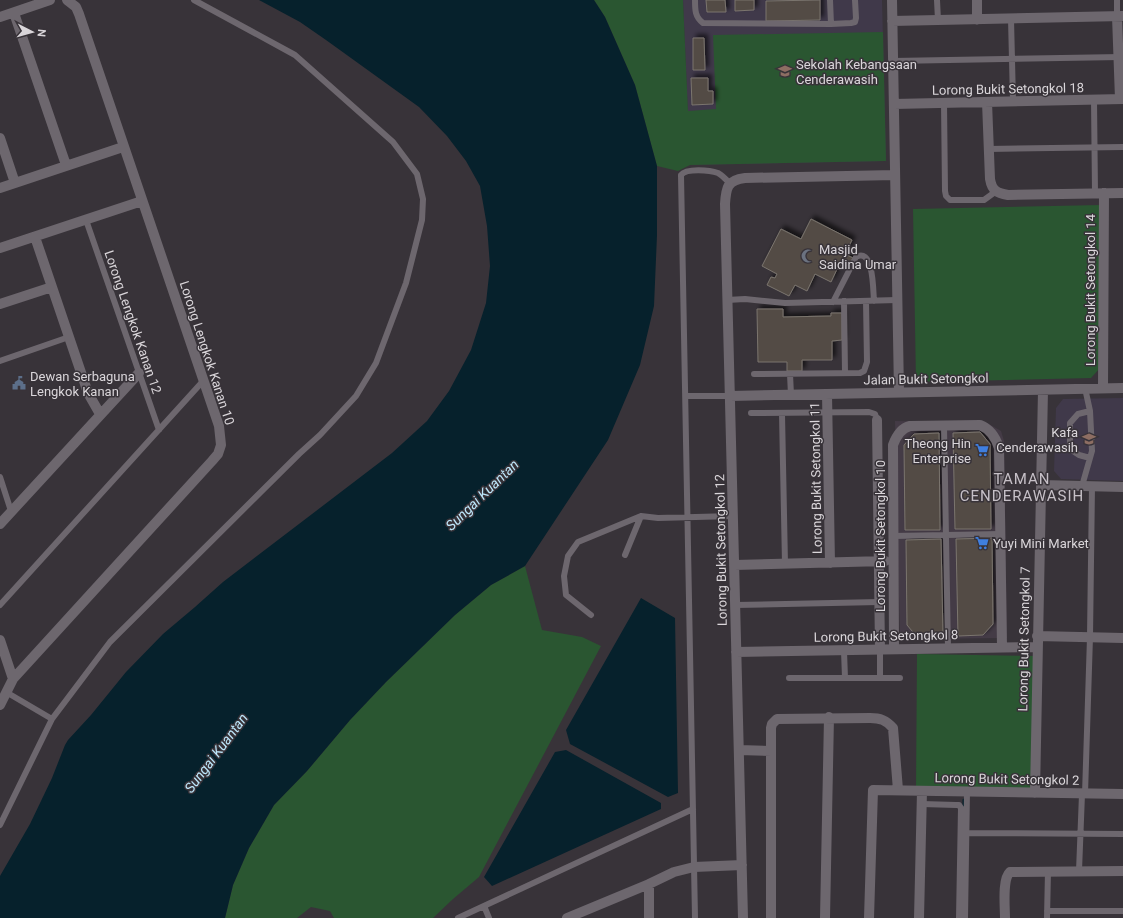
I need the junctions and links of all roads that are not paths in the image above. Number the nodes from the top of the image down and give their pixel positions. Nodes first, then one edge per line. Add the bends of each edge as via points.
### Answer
1 (50, 0) edge
2 (194, 0) edge
3 (695, 0) edge
4 (830, 0) edge
5 (855, 0) edge
6 (892, 0) edge
7 (937, 0) edge
8 (977, 0) edge
9 (1117, 0) edge
10 (70, 1) edge
11 (14, 13) junction
12 (1120, 16) edge
13 (0, 17) edge
14 (1011, 19) junction
15 (938, 20) junction
16 (977, 20) junction
17 (892, 21) junction
18 (831, 24) junction
19 (1121, 57) edge
20 (1012, 58) junction
21 (893, 61) junction
22 (1121, 99) edge
23 (1094, 100) junction
24 (1013, 101) junction
25 (987, 102) junction
26 (944, 103) junction
27 (894, 104) junction
28 (0, 138) edge
29 (123, 147) junction
30 (1123, 147) edge
31 (1094, 148) junction
32 (988, 149) junction
33 (66, 166) junction
34 (895, 175) junction
35 (15, 183) junction
36 (730, 183) junction
37 (0, 188) edge
38 (996, 192) junction
39 (1123, 192) edge
40 (1100, 193) junction
41 (142, 201) junction
42 (86, 220) junction
43 (35, 236) junction
44 (0, 248) edge
45 (52, 287) junction
46 (727, 300) junction
47 (897, 300) junction
48 (866, 301) junction
49 (874, 301) junction
50 (833, 302) junction
51 (844, 302) junction
52 (0, 304) edge
53 (69, 337) junction
54 (0, 361) edge
55 (845, 373) junction
56 (139, 374) junction
57 (754, 374) dead end
58 (790, 374) junction
59 (204, 380) junction
60 (1085, 388) junction
61 (1103, 388) junction
62 (1123, 388) edge
63 (1042, 390) junction
64 (899, 392) junction
65 (827, 394) junction
66 (790, 395) junction
67 (686, 396) junction
68 (730, 396) junction
69 (1090, 411) junction
70 (751, 413) dead end
71 (100, 414) junction
72 (782, 414) junction
73 (828, 414) junction
74 (877, 420) joint
75 (944, 426) junction
76 (159, 430) junction
77 (1090, 458) junction
78 (0, 477) edge
79 (1042, 485) junction
80 (1087, 486) junction
81 (1123, 487) edge
82 (12, 511) junction
83 (641, 516) junction
84 (688, 516) junction
85 (733, 516) junction
86 (0, 524) edge
87 (1000, 534) junction
88 (946, 535) junction
89 (893, 536) junction
90 (625, 555) dead end
91 (878, 561) junction
92 (893, 561) junction
93 (830, 563) junction
94 (785, 564) junction
95 (734, 565) junction
96 (879, 602) junction
97 (0, 605) edge
98 (735, 605) junction
99 (591, 615) dead end
100 (1037, 636) junction
101 (1090, 637) junction
102 (1123, 638) edge
103 (0, 640) edge
104 (1002, 647) junction
105 (1037, 647) junction
106 (948, 648) junction
107 (880, 650) junction
108 (894, 650) junction
109 (844, 651) junction
110 (736, 652) junction
111 (788, 678) dead end
112 (845, 678) junction
113 (880, 678) junction
114 (900, 678) dead end
115 (13, 679) junction
116 (6, 692) junction
117 (0, 705) edge
118 (829, 717) junction
119 (52, 719) junction
120 (739, 750) junction
121 (771, 751) junction
122 (898, 790) junction
123 (922, 791) junction
124 (967, 791) junction
125 (1035, 793) junction
126 (1084, 794) junction
127 (1123, 794) edge
128 (922, 804) junction
129 (693, 809) junction
130 (0, 825) edge
131 (966, 833) junction
132 (1082, 833) junction
133 (1123, 834) edge
134 (742, 865) junction
135 (694, 867) junction
136 (1048, 871) junction
137 (1079, 871) junction
138 (1123, 871) edge
139 (649, 884) junction
140 (484, 906) junction
141 (1047, 911) junction
142 (1123, 911) edge
143 (458, 918) edge
144 (489, 918) edge
145 (567, 918) edge
146 (649, 918) edge
147 (695, 918) edge
148 (743, 918) edge
149 (772, 918) edge
150 (825, 918) edge
151 (869, 918) edge
152 (919, 918) edge
153 (959, 918) edge
154 (965, 918) edge
155 (1005, 918) edge
156 (1046, 918) edge

1 - 11 street
2 - 119 lane via 295,55 393,142 417,174 423,199 422,220 406,283 376,363 356,396 320,435 110,642
3 - 18 lane via 695,12 698,20 703,23
4 - 18 lane
5 - 18 lane via 855,22
6 - 17 street
7 - 15 lane
8 - 16 street
9 - 12 lane
10 - 29 street, Lorong Lengkok Kanan 10 via 79,14
11 - 13 street
11 - 33 street
12 - 14 street
12 - 19 street
14 - 16 street
14 - 20 lane
15 - 16 street
15 - 17 street
17 - 21 street
19 - 20 lane
19 - 22 street
20 - 21 lane
20 - 24 lane
21 - 27 street
22 - 23 street, Lorong Bukit Setongkol 18
23 - 24 street, Lorong Bukit Setongkol 18
23 - 31 lane
24 - 25 street, Lorong Bukit Setongkol 18
25 - 26 street, Lorong Bukit Setongkol 18
25 - 32 street
26 - 27 street, Lorong Bukit Setongkol 18
26 - 38 lane via 946,196 950,200 984,200
27 - 34 street
28 - 35 street
29 - 33 street
29 - 41 street, Lorong Lengkok Kanan 10
30 - 31 lane
31 - 32 lane
31 - 40 lane
32 - 38 street via 991,187
33 - 35 street
34 - 36 street via 745,178
34 - 47 street
35 - 37 street
36 - 46 street, Lorong Bukit Setongkol 12 via 726,190 725,204
36 - 67 lane via 719,174 708,170 685,172 681,175
38 - 40 street via 1008,195
39 - 40 street
40 - 61 street, Lorong Bukit Setongkol 14
41 - 42 street
41 - 59 street, Lorong Lengkok Kanan 10
42 - 43 street
42 - 56 lane, Lorong Lengkok Kanan 12
43 - 44 street
43 - 45 street
45 - 52 street
45 - 53 street
46 - 50 lane
46 - 68 street, Lorong Bukit Setongkol 12
47 - 49 lane
47 - 64 street
48 - 49 lane
48 - 51 lane
48 - 55 lane via 866,367 860,373
49 - 50 lane via 871,266 867,258 860,255 856,257
50 - 51 lane
51 - 55 lane
53 - 54 lane
53 - 71 street via 88,393
55 - 58 lane
56 - 71 street
56 - 76 lane, Lorong Lengkok Kanan 12
57 - 58 lane
58 - 66 lane
59 - 76 lane
59 - 115 street, Lorong Lengkok Kanan 10 via 221,436 218,454
60 - 61 street, Jalan Bukit Setongkol
60 - 63 street, Jalan Bukit Setongkol
60 - 69 lane
61 - 62 street, Jalan Bukit Setongkol
63 - 64 street, Jalan Bukit Setongkol
63 - 79 street, Lorong Bukit Setongkol 7
64 - 65 street, Jalan Bukit Setongkol
65 - 66 street, Jalan Bukit Setongkol
65 - 73 street, Lorong Bukit Setongkol 11
66 - 68 street, Jalan Bukit Setongkol
67 - 68 lane
67 - 84 lane
68 - 85 street, Lorong Bukit Setongkol 12
69 - 77 lane
69 - 77 lane via 1078,414 1070,423 1070,449
70 - 72 lane
71 - 82 street
72 - 73 lane
72 - 94 lane
73 - 74 lane via 869,412 875,414
73 - 93 street, Lorong Bukit Setongkol 11
74 - 91 street
75 - 87 street via 980,425 986,427 997,441
75 - 88 lane
75 - 89 street, Lorong Bukit Setongkol 10 via 904,428 892,445
76 - 97 lane
77 - 80 lane
78 - 82 lane
79 - 80 street
79 - 100 street, Lorong Bukit Setongkol 7
80 - 81 street
80 - 101 lane
82 - 86 street
83 - 84 lane
83 - 90 lane
83 - 99 lane via 578,542 568,556 564,576 566,595
84 - 85 lane
84 - 129 lane
85 - 95 street, Lorong Bukit Setongkol 12
87 - 88 lane
87 - 104 street
88 - 89 lane
88 - 106 lane
89 - 92 street, Lorong Bukit Setongkol 10
91 - 92 street
91 - 93 street
91 - 96 street
92 - 108 street, Lorong Bukit Setongkol 10
93 - 94 street
94 - 95 street
95 - 98 street, Lorong Bukit Setongkol 12
96 - 98 lane
96 - 107 street
98 - 110 street, Lorong Bukit Setongkol 12
100 - 101 street
100 - 105 street, Lorong Bukit Setongkol 7
101 - 102 street
101 - 126 lane
103 - 115 street
104 - 105 street, Lorong Bukit Setongkol 8
104 - 106 street, Lorong Bukit Setongkol 8
105 - 125 street, Lorong Bukit Setongkol 7
106 - 108 street, Lorong Bukit Setongkol 8
107 - 108 street, Lorong Bukit Setongkol 8
107 - 109 street, Lorong Bukit Setongkol 8
107 - 113 lane
109 - 110 street, Lorong Bukit Setongkol 8
109 - 112 lane
110 - 120 street, Lorong Bukit Setongkol 12
111 - 112 lane
112 - 113 lane
113 - 114 lane
115 - 116 street, Lorong Lengkok Kanan 10
116 - 117 street, Lorong Lengkok Kanan 10
116 - 119 lane
118 - 121 street via 777,719 771,728
118 - 122 street via 880,718 893,728
118 - 150 street
119 - 130 lane
120 - 121 street
120 - 134 street, Lorong Bukit Setongkol 12
121 - 149 street
122 - 123 street
122 - 151 street via 873,790
123 - 124 street, Lorong Bukit Setongkol 2
123 - 128 street, Lorong Bukit Setongkol 2
124 - 125 street, Lorong Bukit Setongkol 2
124 - 131 lane
125 - 126 street, Lorong Bukit Setongkol 2
126 - 127 street, Lorong Bukit Setongkol 2
126 - 132 lane
128 - 152 street, Lorong Bukit Setongkol 2
128 - 153 lane via 956,805 961,808
129 - 135 lane
129 - 140 lane
131 - 132 lane
131 - 154 lane
132 - 133 lane
132 - 137 lane
134 - 135 street
134 - 148 street, Lorong Bukit Setongkol 12
135 - 139 street via 674,872
135 - 147 lane
136 - 137 street
136 - 141 lane
136 - 155 street via 1010,872 1007,875
137 - 138 street
139 - 145 street
139 - 146 street
140 - 143 lane
140 - 144 lane
141 - 142 lane
141 - 156 lane

